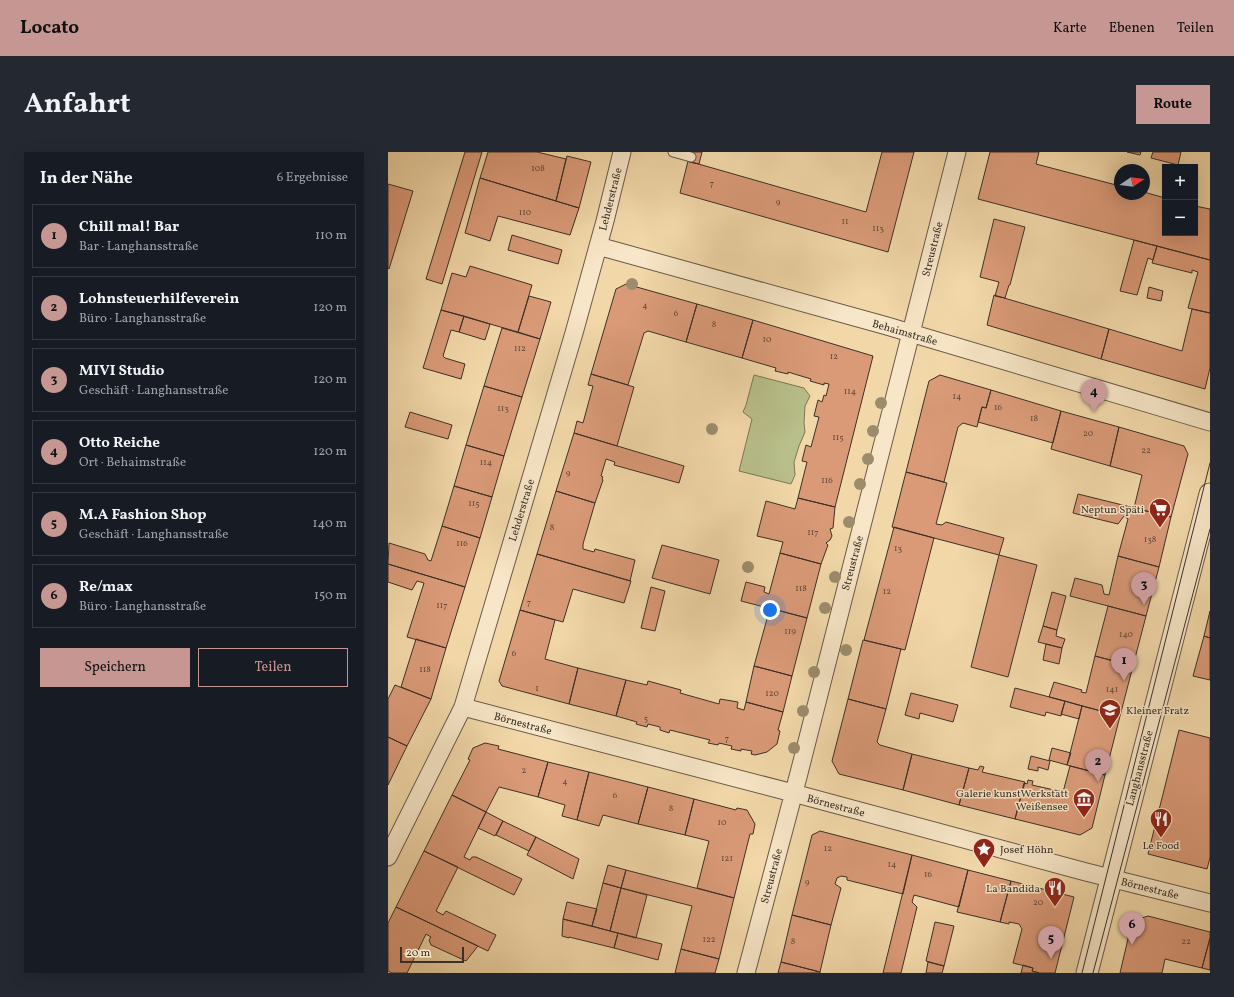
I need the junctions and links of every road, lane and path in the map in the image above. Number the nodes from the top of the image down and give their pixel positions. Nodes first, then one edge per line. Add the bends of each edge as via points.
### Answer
1 (622, 152) edge
2 (673, 152) edge
3 (957, 152) edge
4 (691, 157) dead end
5 (598, 246) junction
6 (910, 333) junction
7 (1210, 422) edge
8 (1210, 494) edge
9 (462, 707) junction
10 (793, 793) junction
11 (388, 857) edge
12 (1111, 878) junction
13 (1210, 903) edge
14 (746, 973) edge
15 (1087, 973) edge

1 - 5 street, Lehderstraße
2 - 4 lane
3 - 6 street, Streustraße
5 - 6 street, Behaimstraße
5 - 9 street, Lehderstraße
6 - 7 street, Behaimstraße
6 - 10 street, Streustraße
8 - 12 street, Langhansstraße
9 - 10 street, Börnestraße
9 - 11 street, Lehderstraße
10 - 12 street, Börnestraße
10 - 14 street, Streustraße
12 - 13 street, Börnestraße
12 - 15 street, Langhansstraße

